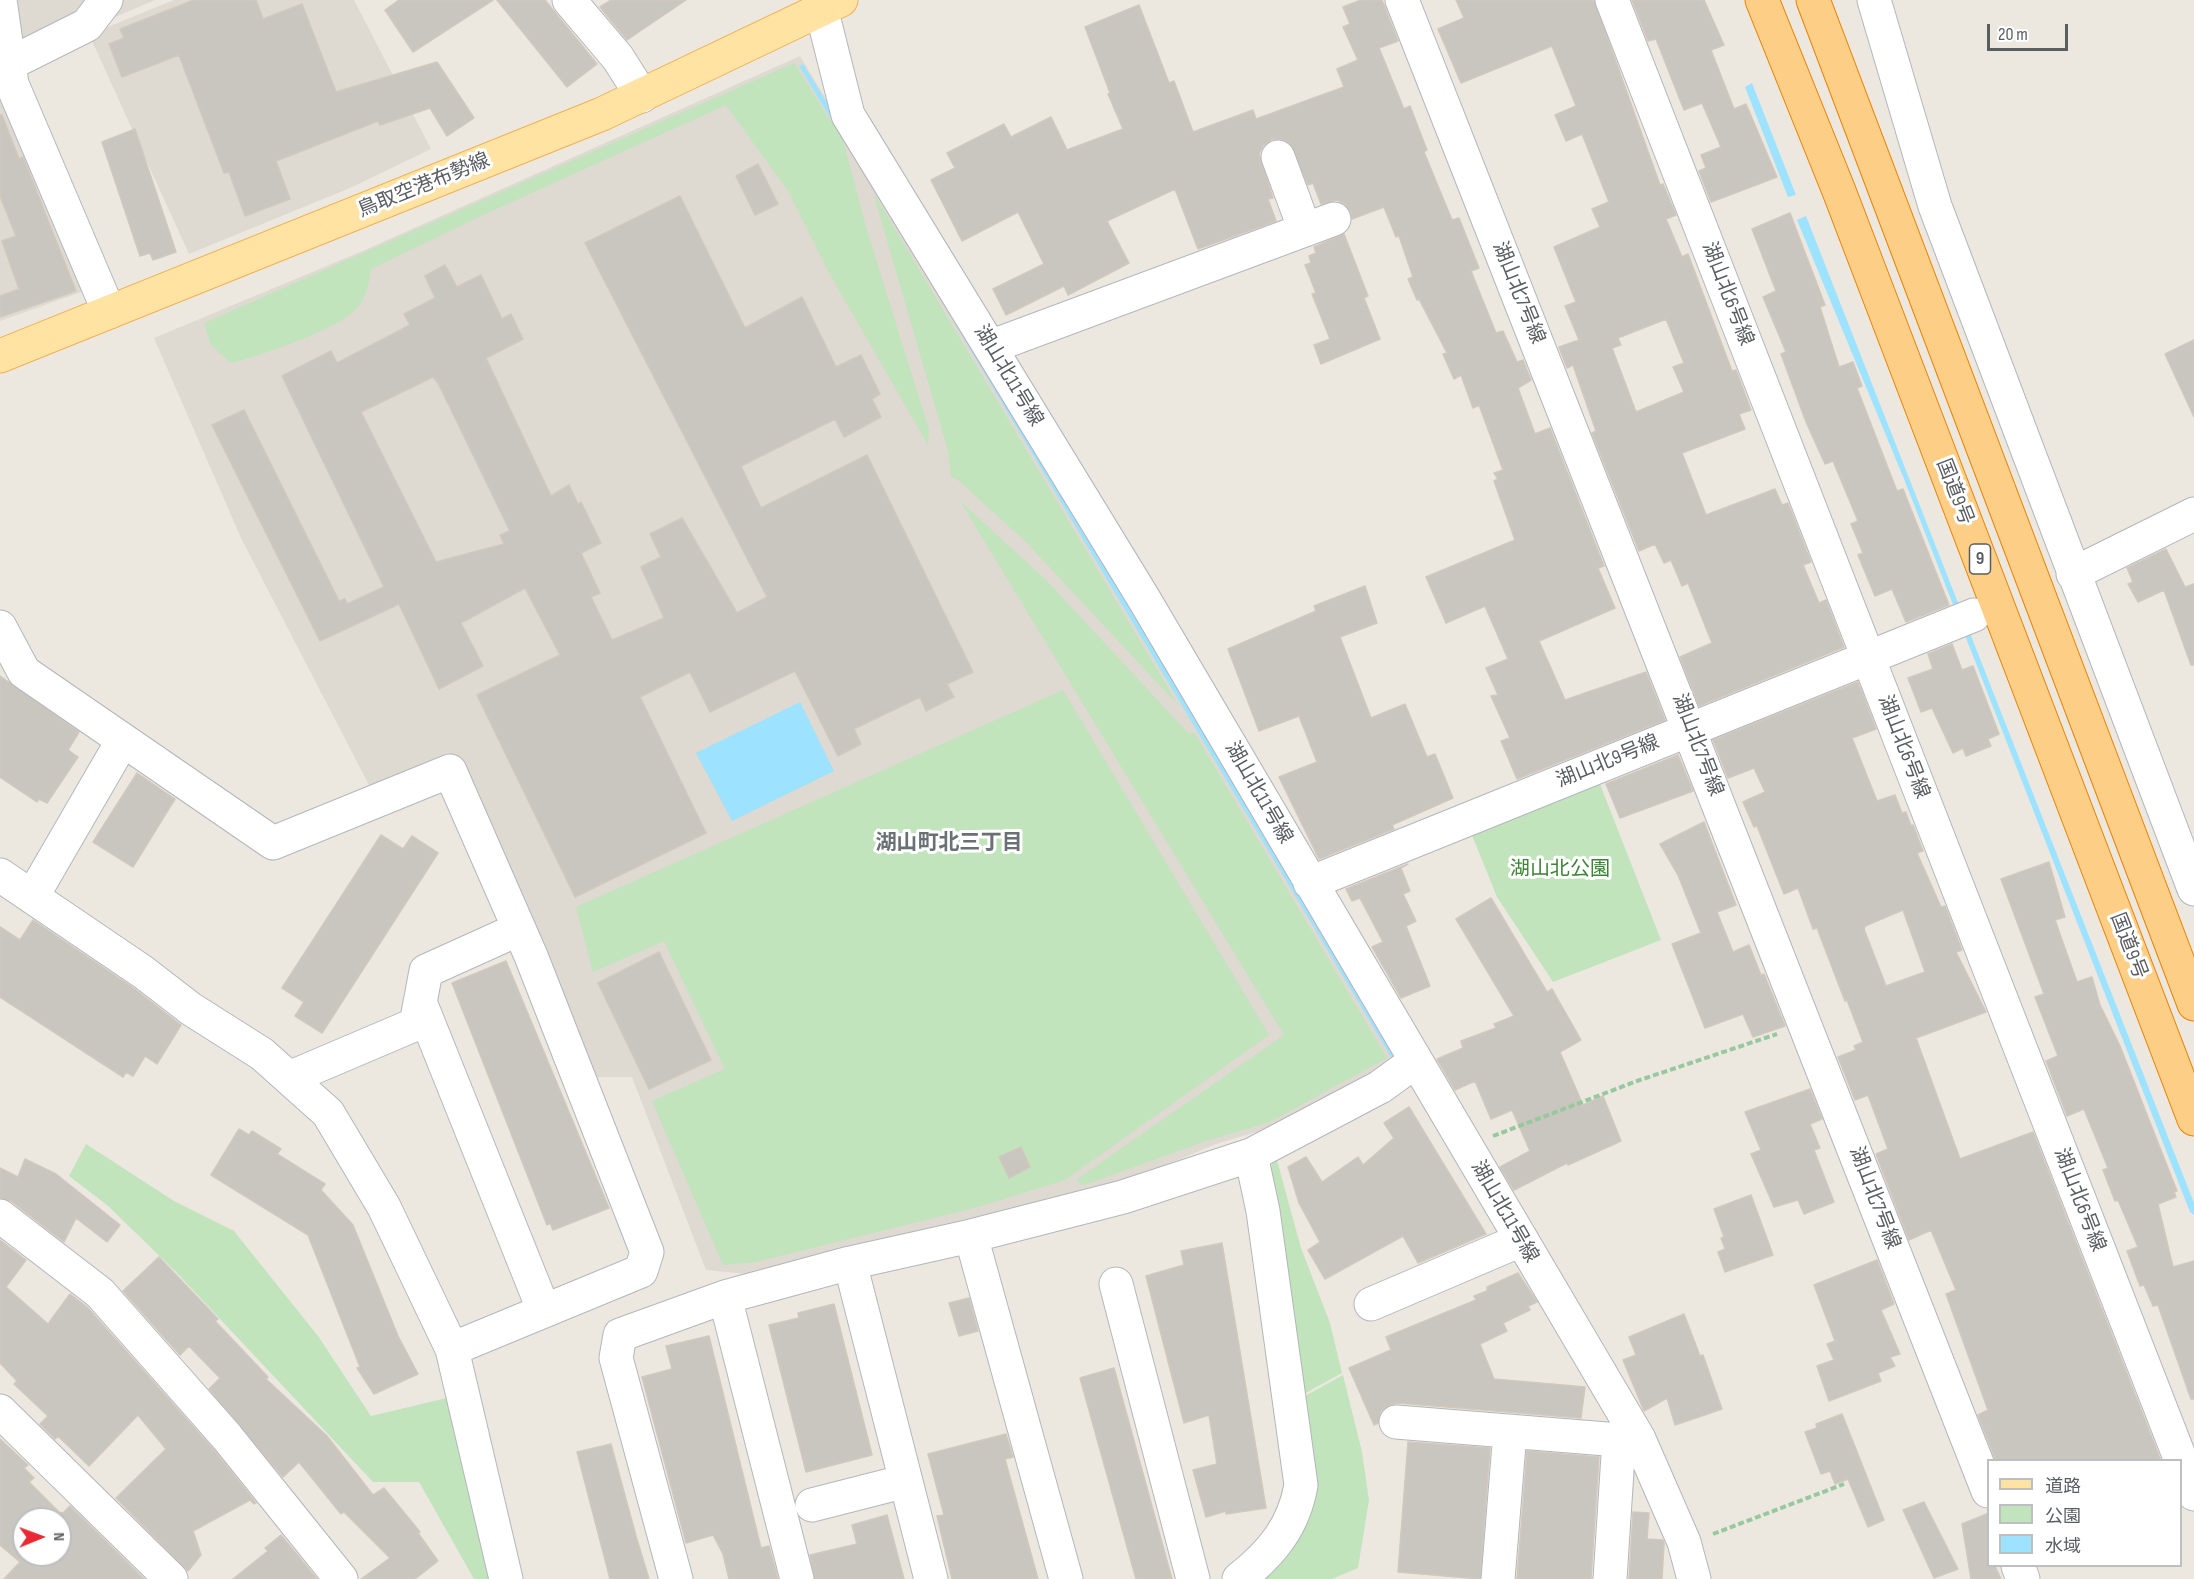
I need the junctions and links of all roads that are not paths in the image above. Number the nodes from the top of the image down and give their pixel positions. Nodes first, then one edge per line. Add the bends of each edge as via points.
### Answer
1 (0, 0) edge
2 (106, 0) edge
3 (569, 0) edge
4 (1402, 0) edge
5 (1612, 0) edge
6 (1762, 0) edge
7 (1813, 0) edge
8 (1874, 0) edge
9 (827, 3) edge
10 (9, 64) junction
11 (642, 96) junction
12 (1278, 157) dead end
13 (109, 312) junction
14 (990, 347) junction
15 (0, 357) edge
16 (2194, 514) edge
17 (2073, 574) junction
18 (1974, 615) dead end
19 (0, 627) edge
20 (1869, 660) junction
21 (1690, 729) junction
22 (123, 740) junction
23 (2186, 843) edge
24 (0, 875) edge
25 (1310, 883) junction
26 (2194, 889) edge
27 (32, 897) junction
28 (519, 928) junction
29 (420, 1002) junction
30 (2194, 1004) edge
31 (1416, 1061) junction
32 (289, 1078) junction
33 (2194, 1119) edge
34 (1251, 1155) junction
35 (0, 1216) edge
36 (971, 1236) junction
37 (1521, 1240) junction
38 (850, 1263) junction
39 (1116, 1284) dead end
40 (725, 1297) junction
41 (1371, 1304) dead end
42 (544, 1311) junction
43 (452, 1349) junction
44 (0, 1411) edge
45 (1396, 1422) dead end
46 (1510, 1432) junction
47 (1629, 1440) junction
48 (2180, 1459) edge
49 (2182, 1463) edge
50 (906, 1480) junction
51 (1987, 1486) edge
52 (2194, 1494) edge
53 (812, 1505) dead end
54 (171, 1579) edge
55 (341, 1579) edge
56 (506, 1579) edge
57 (676, 1579) edge
58 (797, 1579) edge
59 (931, 1579) edge
60 (1066, 1579) edge
61 (1193, 1579) edge
62 (1239, 1579) edge
63 (1498, 1579) edge
64 (1610, 1579) edge
65 (1694, 1579) edge

1 - 10 street
2 - 10 street via 87,25
3 - 11 street via 618,58
4 - 21 street, 湖山北7号線
5 - 20 street, 湖山北6号線
6 - 33 highway, 国道9号 / 9 via 1844,202
7 - 30 highway, 国道9号 / 9
8 - 17 street via 1935,206
9 - 11 main road, 鳥取空港布勢線
9 - 14 street, 湖山北11号線 via 848,116
10 - 13 street via 12,84
11 - 13 main road, 鳥取空港布勢線
12 - 14 street via 1320,225
13 - 15 main road, 鳥取空港布勢線
14 - 25 street, 湖山北11号線 via 1144,599
16 - 17 street
17 - 23 street
18 - 20 street, 湖山北9号線
19 - 22 street via 24,672
20 - 21 street, 湖山北9号線
20 - 48 street, 湖山北6号線
21 - 25 street, 湖山北9号線
21 - 51 street, 湖山北7号線
22 - 27 street
22 - 28 street via 273,843 450,771
23 - 26 street
24 - 27 street
25 - 31 street, 湖山北11号線
27 - 32 street via 262,1054
28 - 29 street via 426,971
28 - 42 street via 647,1251 642,1272
29 - 32 street via 416,1023
29 - 42 street
31 - 34 street via 1380,1087
31 - 37 street, 湖山北11号線
32 - 43 street via 328,1113 384,1207
34 - 36 street via 1123,1197
34 - 62 street via 1263,1210 1301,1485 1297,1509 1273,1550
35 - 55 street via 100,1293 227,1437
36 - 38 street
36 - 60 street
37 - 41 street
37 - 47 street, 湖山北11号線
38 - 40 street
38 - 50 street
39 - 61 street
40 - 57 street via 620,1335 615,1358
40 - 58 street
42 - 43 street
43 - 56 street
44 - 54 street
45 - 46 street
46 - 47 street
46 - 63 street
47 - 64 street
47 - 65 street, 湖山北11号線 via 1685,1545
49 - 52 street, 湖山北6号線
50 - 53 street
50 - 59 street

